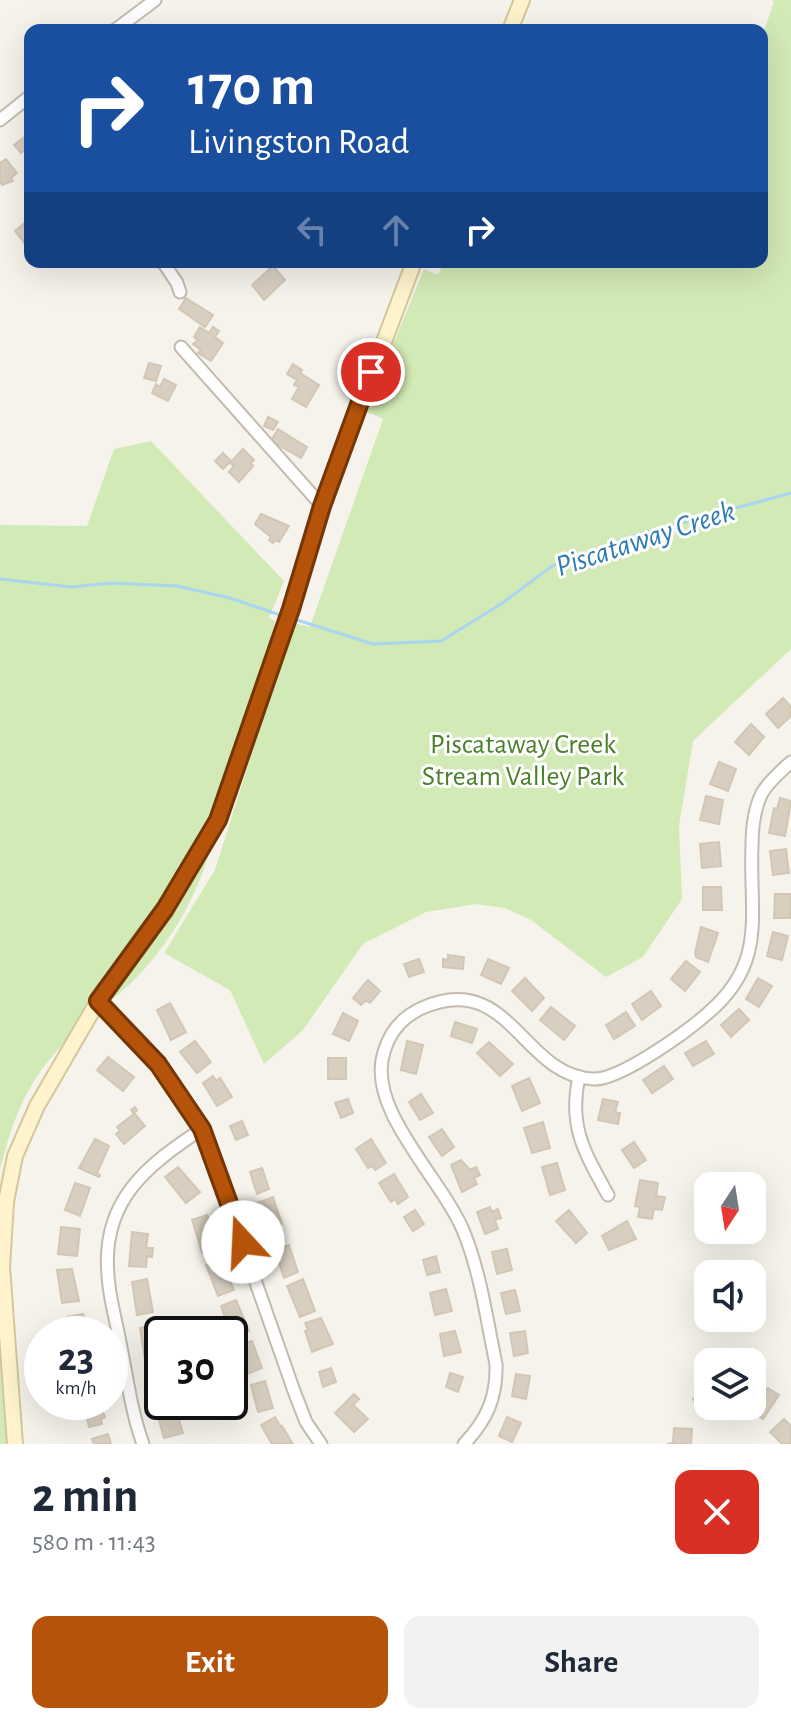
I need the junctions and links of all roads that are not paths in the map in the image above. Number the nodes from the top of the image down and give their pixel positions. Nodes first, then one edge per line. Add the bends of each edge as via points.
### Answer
1 (155, 0) edge
2 (522, 0) edge
3 (123, 24) edge
4 (512, 24) edge
5 (24, 101) edge
6 (0, 120) edge
7 (167, 268) edge
8 (412, 268) edge
9 (180, 292) dead end
10 (181, 347) dead end
11 (322, 506) junction
12 (791, 762) edge
13 (98, 1001) junction
14 (579, 1077) junction
15 (202, 1129) junction
16 (608, 1195) dead end
17 (15, 1444) edge
18 (143, 1444) edge
19 (321, 1444) edge
20 (464, 1444) edge

1 - 3 street
2 - 4 main road
5 - 6 street
7 - 9 street
8 - 11 main road
10 - 11 street
11 - 13 main road via 218,820 165,909
12 - 14 street via 758,803 752,842 752,930 734,988 692,1027 631,1065 603,1078
13 - 15 street via 158,1064
13 - 17 main road via 37,1106 10,1178 2,1267
14 - 16 street via 578,1135
14 - 20 street via 551,1064 488,1006 465,1000 444,1000 413,1012 394,1029 384,1050 379,1073 389,1107 459,1220 491,1339 494,1395 487,1415
15 - 18 street via 130,1188 110,1238 108,1276
15 - 19 street via 306,1422

